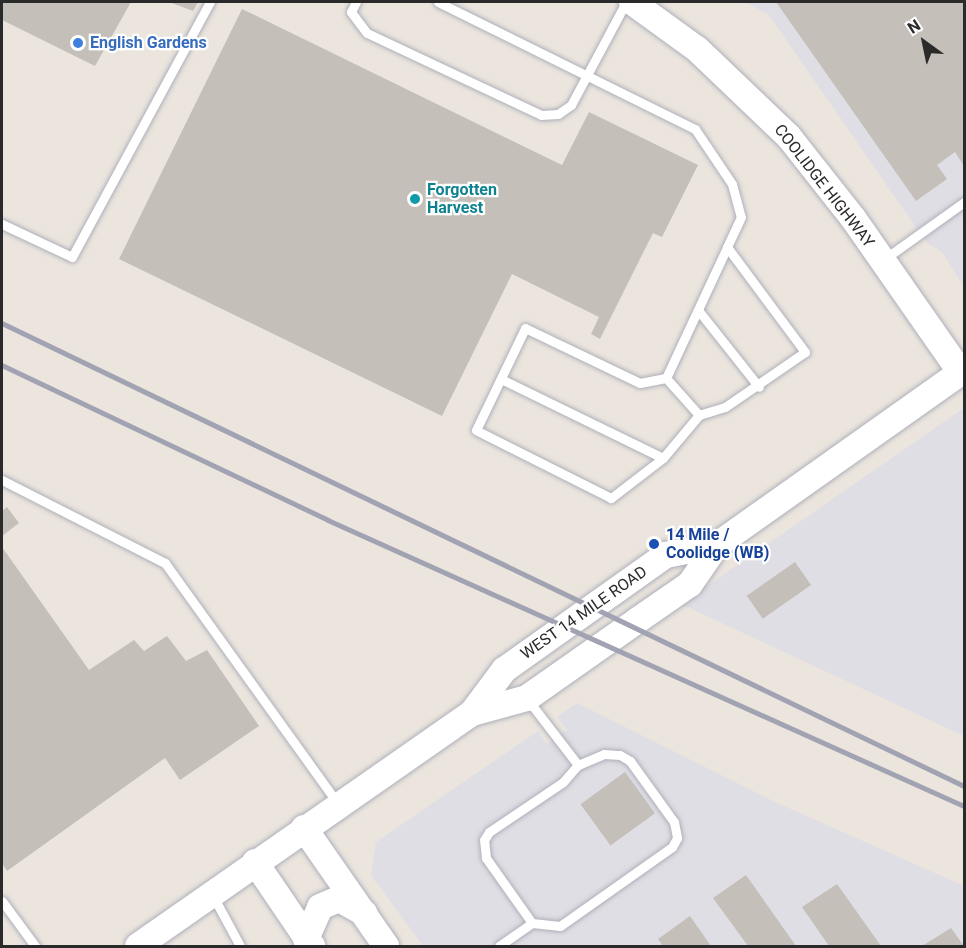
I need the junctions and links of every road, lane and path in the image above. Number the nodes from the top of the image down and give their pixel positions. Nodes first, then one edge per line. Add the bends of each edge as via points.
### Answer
1 (210, 2) edge
2 (356, 2) edge
3 (438, 2) edge
4 (626, 2) edge
5 (632, 2) edge
6 (588, 73) junction
7 (964, 202) edge
8 (2, 224) edge
9 (727, 247) junction
10 (882, 261) junction
11 (698, 310) junction
12 (963, 374) edge
13 (666, 378) junction
14 (501, 379) junction
15 (759, 387) junction
16 (699, 415) junction
17 (663, 459) junction
18 (2, 480) edge
19 (717, 545) junction
20 (526, 698) junction
21 (472, 713) junction
22 (578, 765) junction
23 (338, 804) junction
24 (304, 828) junction
25 (255, 862) junction
26 (212, 893) junction
27 (2, 901) edge
28 (364, 913) junction
29 (532, 923) junction
30 (149, 943) edge
31 (305, 944) edge
32 (35, 946) edge
33 (240, 946) edge
34 (386, 946) edge
35 (499, 946) edge

1 - 8 lane via 72,257
2 - 6 lane via 351,12 367,33 541,115 558,114 571,105
3 - 6 lane
4 - 6 lane
5 - 10 main road, COOLIDGE HIGHWAY via 697,49 789,137
6 - 9 lane via 695,129 732,184 741,217
7 - 10 lane
9 - 11 lane
9 - 15 lane via 805,352
10 - 12 main road, COOLIDGE HIGHWAY
11 - 13 lane
11 - 15 lane
12 - 19 main road, WEST 14 MILE ROAD
13 - 14 lane via 640,383 525,328
13 - 16 lane
14 - 17 lane
14 - 17 lane via 476,430 611,498
15 - 16 lane via 725,407
16 - 17 lane
18 - 23 lane via 165,563
19 - 20 main road, WEST 14 MILE ROAD via 690,584
19 - 21 main road, WEST 14 MILE ROAD via 666,555 504,670
20 - 21 main road, WEST 14 MILE ROAD
20 - 22 lane
21 - 23 main road, WEST 14 MILE ROAD
22 - 29 lane via 562,782 489,832 484,840 486,858
22 - 29 lane via 603,754 620,755 630,761 674,822 677,838 672,847 560,926
23 - 24 main road, WEST 14 MILE ROAD
24 - 25 main road, WEST 14 MILE ROAD
24 - 28 main road
25 - 26 main road, WEST 14 MILE ROAD
25 - 31 main road
26 - 30 main road, WEST 14 MILE ROAD
26 - 33 lane
27 - 32 lane
28 - 31 main road via 339,899 321,907
28 - 34 main road
29 - 35 lane

